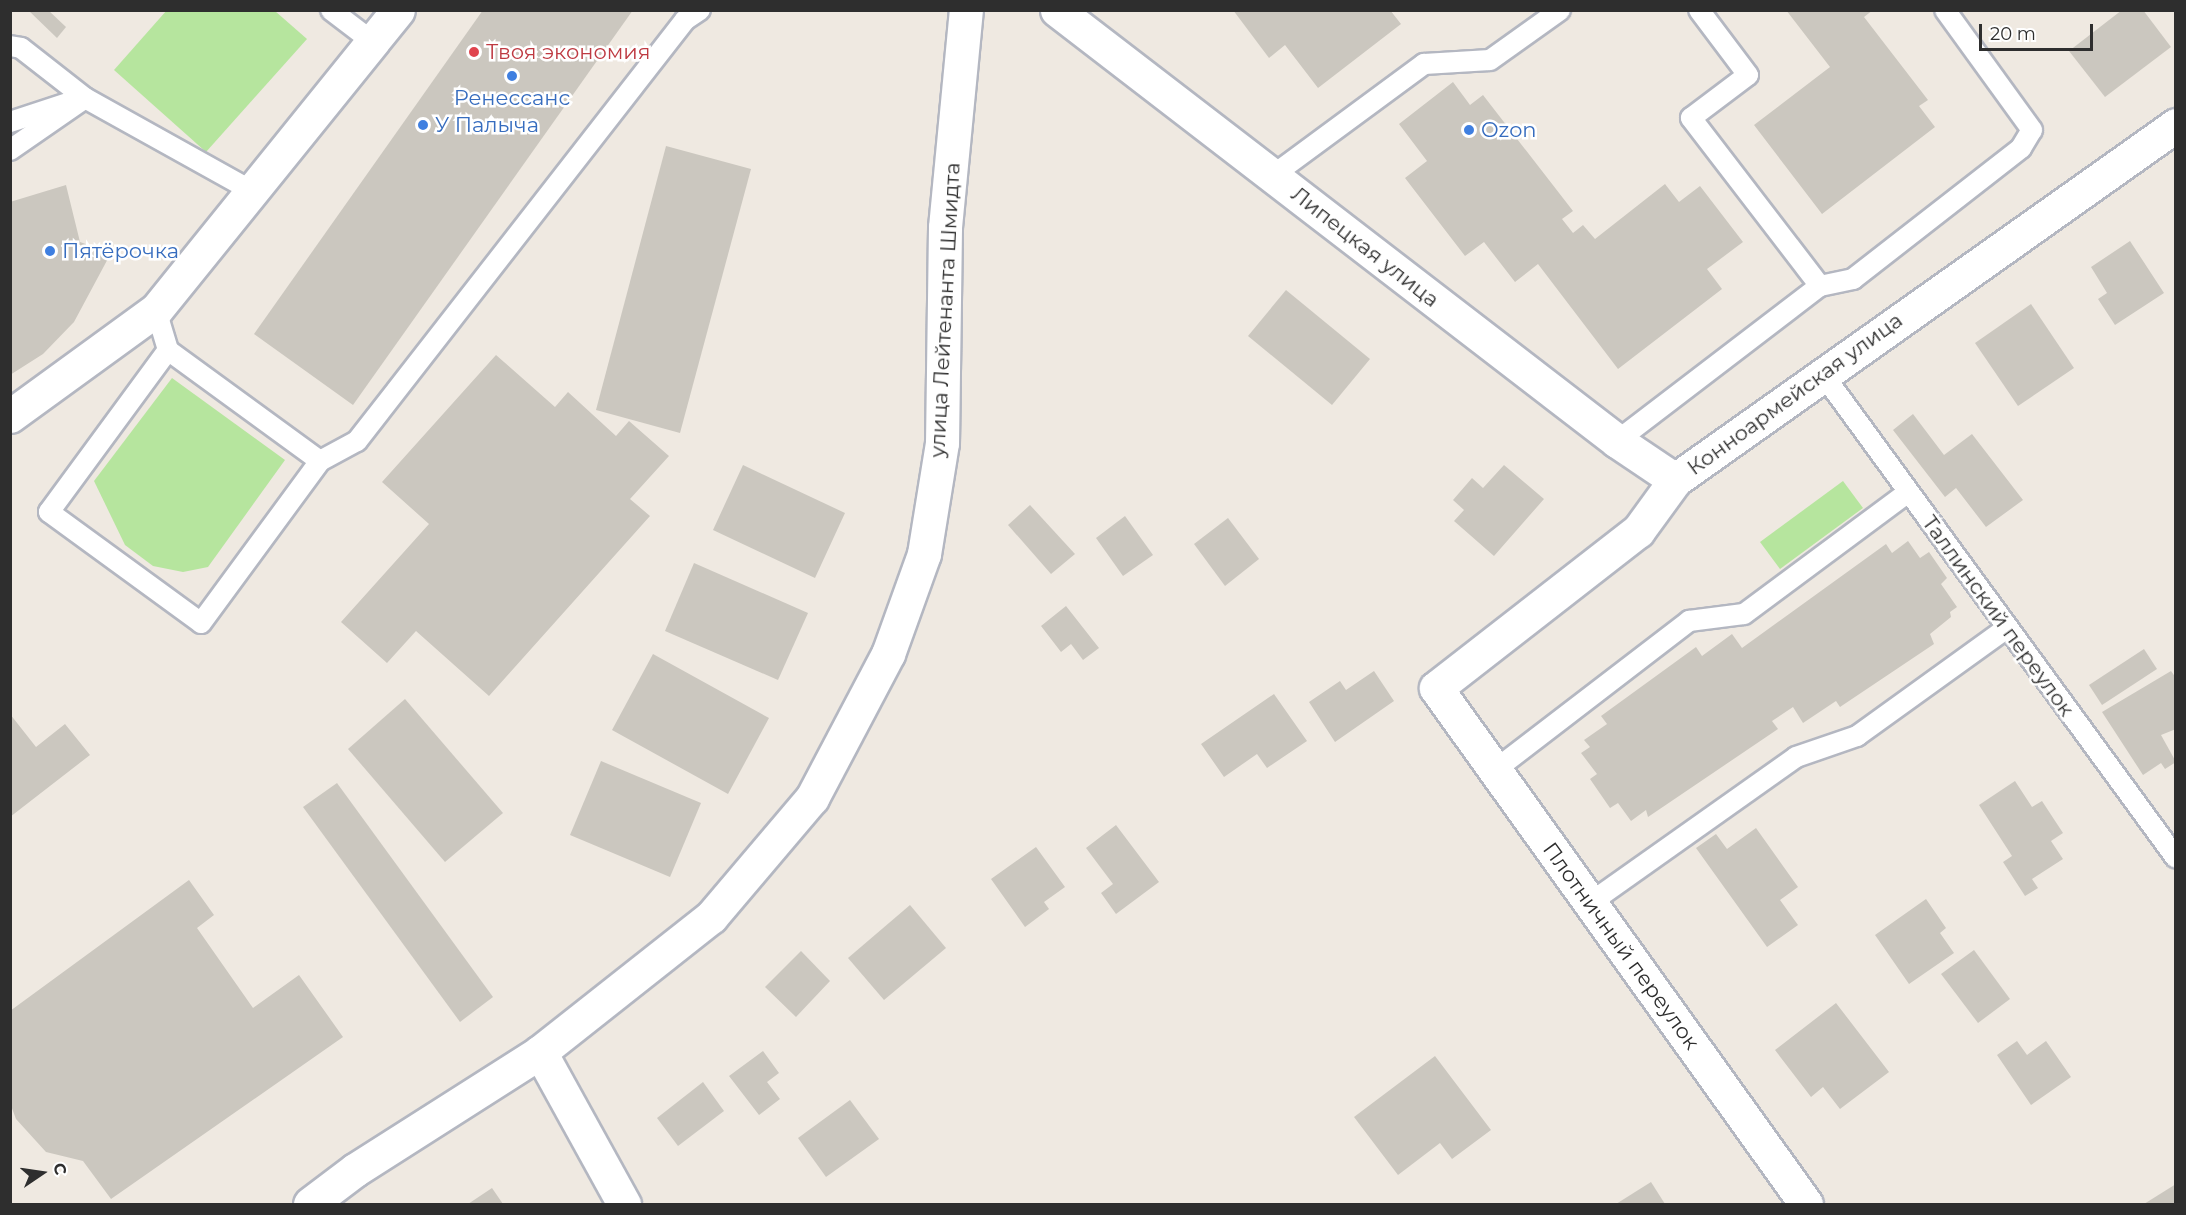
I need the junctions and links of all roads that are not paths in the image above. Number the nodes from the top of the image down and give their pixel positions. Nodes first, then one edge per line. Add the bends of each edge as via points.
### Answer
1 (331, 10) edge
2 (398, 10) edge
3 (700, 10) edge
4 (966, 10) edge
5 (1057, 10) edge
6 (1560, 10) edge
7 (1699, 10) edge
8 (1945, 10) edge
9 (373, 42) junction
10 (10, 46) edge
11 (85, 98) junction
12 (10, 122) edge
13 (2175, 125) edge
14 (10, 150) edge
15 (1272, 176) junction
16 (254, 192) junction
17 (1820, 286) junction
18 (156, 310) junction
19 (168, 350) junction
20 (1822, 373) junction
21 (10, 416) edge
22 (1617, 441) junction
23 (320, 461) junction
24 (1675, 480) junction
25 (1908, 492) junction
26 (2007, 628) junction
27 (1436, 688) joint
28 (1495, 770) junction
29 (2175, 858) edge
30 (1590, 903) junction
31 (540, 1052) junction
32 (310, 1204) edge
33 (624, 1204) edge
34 (1806, 1204) edge

1 - 9 lane
2 - 9 street
3 - 23 lane via 685,20 357,441
4 - 31 street, улица Лейтенанта Шмидта via 945,227 942,443 924,554 888,654 812,798 711,917
5 - 15 street, Липецкая улица
6 - 15 lane via 1490,60 1424,64
7 - 17 lane via 1748,75 1691,118
8 - 17 lane via 2032,130 2021,148 1853,279
9 - 16 street
10 - 11 lane via 21,48
11 - 12 lane
11 - 14 lane
11 - 16 lane
13 - 20 street, Конноармейская улица
15 - 22 street, Липецкая улица
16 - 18 street
17 - 22 lane
18 - 19 lane
18 - 21 street
19 - 23 lane
19 - 23 lane via 49,512 201,623
20 - 24 street, Конноармейская улица
20 - 25 lane, Таллинский переулок
22 - 24 street, Липецкая улица
24 - 27 street, Конноармейская улица via 1638,531
25 - 26 lane, Таллинский переулок
25 - 28 lane via 1744,614 1689,621
26 - 29 lane, Таллинский переулок
26 - 30 lane via 1857,736 1796,757
27 - 28 street, Плотничный переулок
28 - 30 street, Плотничный переулок
30 - 34 street, Плотничный переулок
31 - 32 street, улица Лейтенанта Шмидта via 355,1170
31 - 33 street

